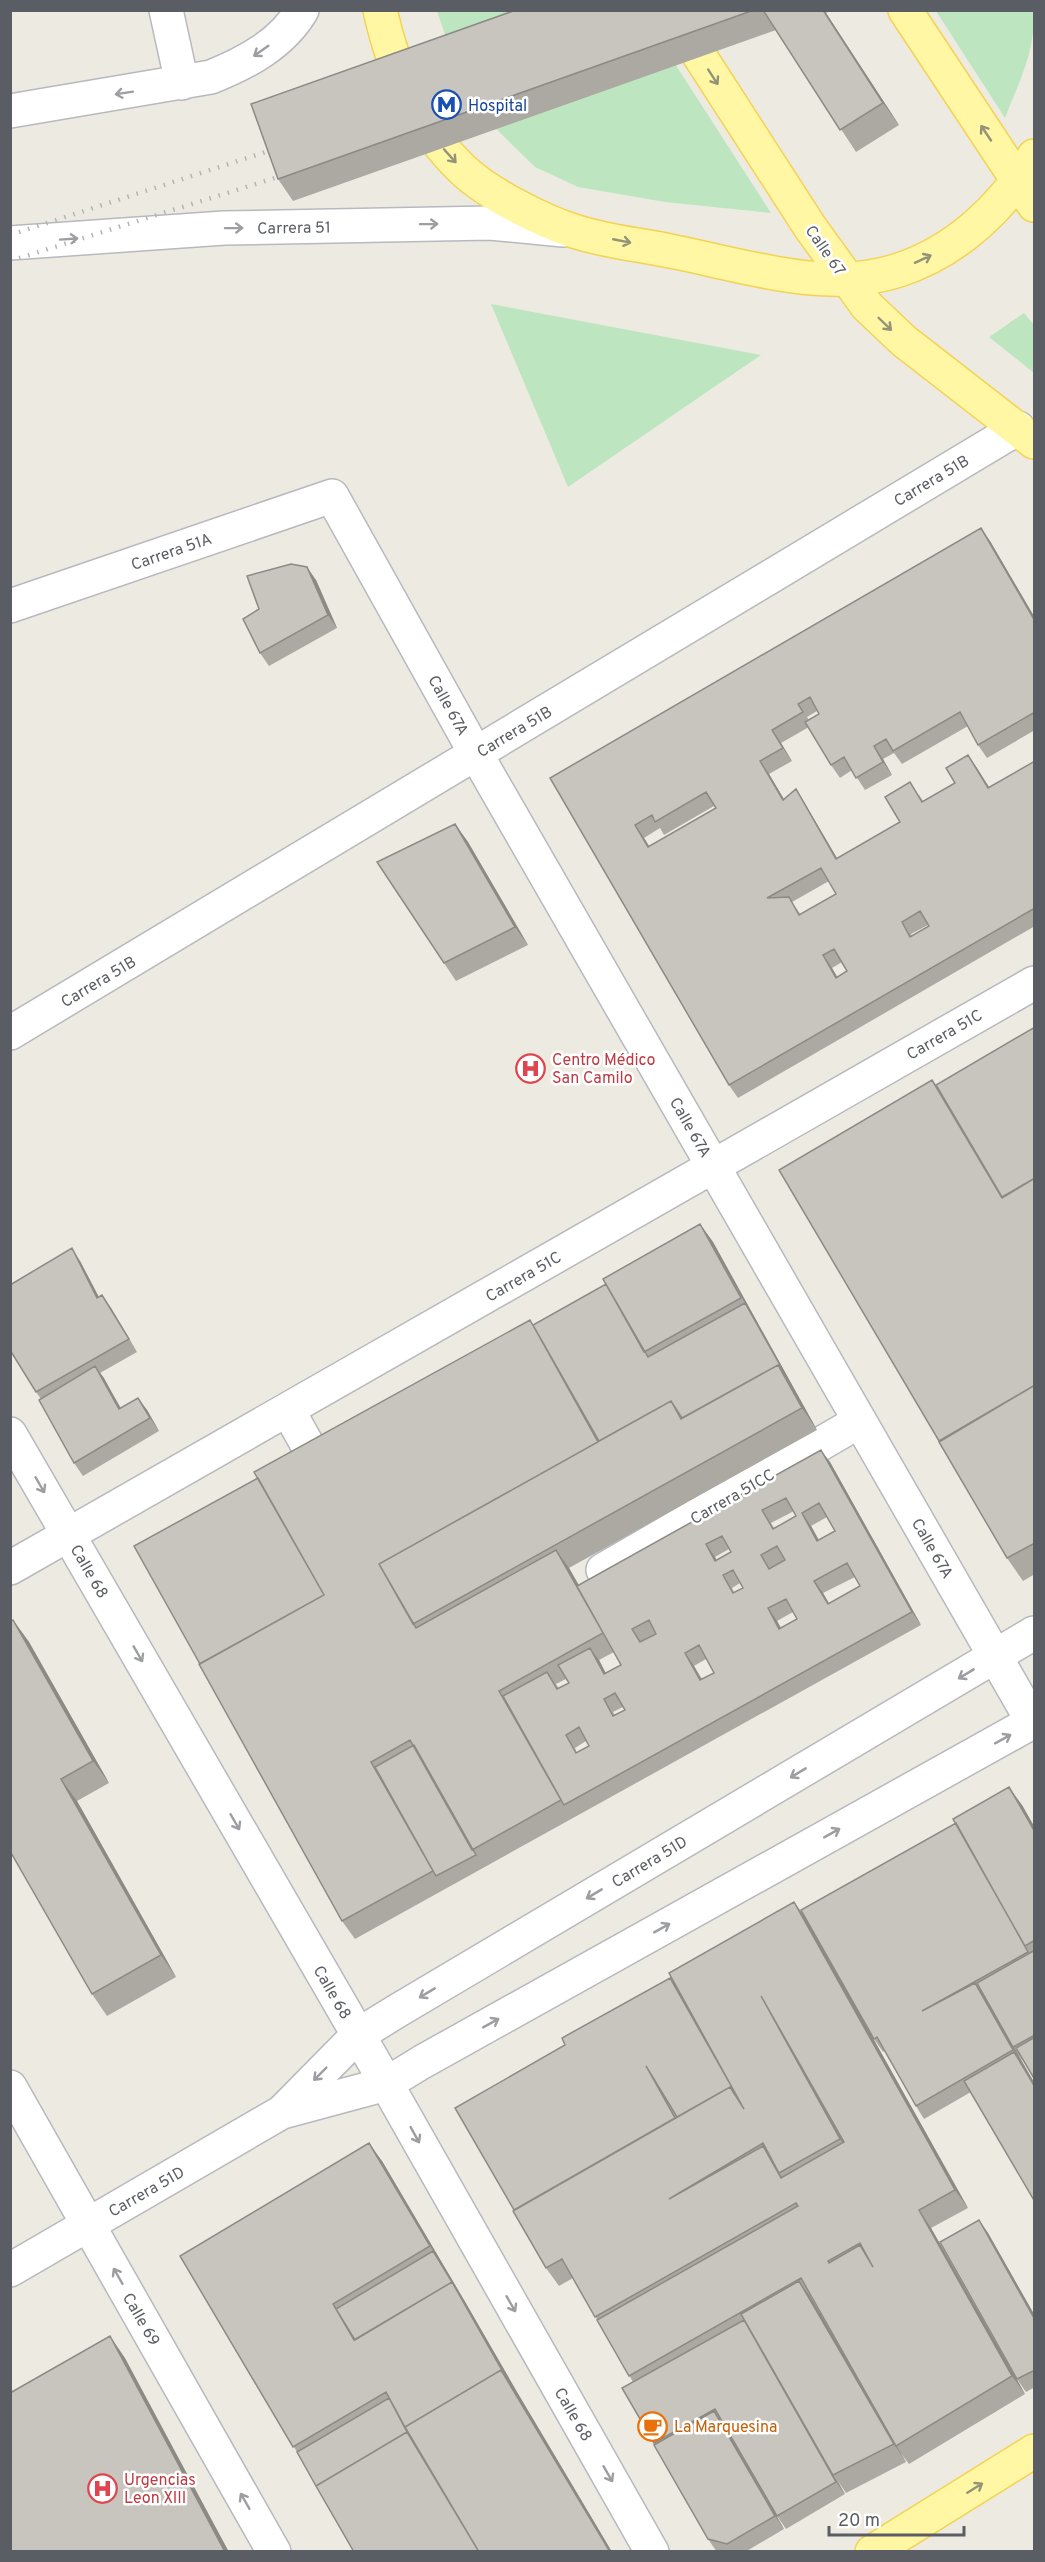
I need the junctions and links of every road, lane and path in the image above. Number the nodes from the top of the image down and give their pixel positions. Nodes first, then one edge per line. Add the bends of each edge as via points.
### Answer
1 (166, 10) edge
2 (302, 10) edge
3 (380, 10) edge
4 (670, 10) edge
5 (905, 10) edge
6 (182, 83) junction
7 (10, 111) edge
8 (1029, 181) edge
9 (577, 232) junction
10 (10, 243) edge
11 (847, 280) junction
12 (1026, 435) edge
13 (332, 496) joint
14 (10, 606) edge
15 (476, 754) junction
16 (1035, 983) edge
17 (10, 1033) edge
18 (714, 1166) junction
19 (288, 1410) junction
20 (860, 1421) junction
21 (10, 1434) edge
22 (345, 1513) edge
23 (69, 1535) junction
24 (10, 1569) edge
25 (603, 1570) edge
26 (1035, 1633) edge
27 (996, 1656) junction
28 (1034, 1722) edge
29 (358, 2035) junction
30 (386, 2084) junction
31 (10, 2087) edge
32 (282, 2112) junction
33 (88, 2224) junction
34 (10, 2270) edge
35 (1035, 2451) edge
36 (274, 2552) edge
37 (652, 2552) edge
38 (872, 2552) edge

1 - 6 street
2 -> 6 street via 262,52 235,68
3 -> 9 main road via 399,73 418,114 439,144 488,190
4 -> 11 main road, Calle 67
8 -> 5 main road
6 -> 7 street
11 -> 8 main road via 899,270 950,245
10 -> 9 street, Carrera 51 via 224,228 443,224 530,225
9 -> 11 main road via 788,274
11 -> 12 main road, Calle 67 via 898,336
12 - 15 street, Carrera 51B
13 - 14 street, Carrera 51A
13 - 15 street, Calle 67A
15 - 17 street, Carrera 51B
15 - 18 street, Calle 67A
16 - 18 street, Carrera 51C
18 - 19 street, Carrera 51C
18 - 20 street, Calle 67A
19 - 22 street
19 - 23 street, Carrera 51C
20 - 25 street, Carrera 51CC
20 - 27 street, Calle 67A
21 -> 23 street, Calle 68
23 - 24 street, Carrera 51C
23 -> 29 street, Calle 68
26 - 27 street, Carrera 51D
27 - 28 street, Calle 67A
27 -> 29 street, Carrera 51D
30 -> 28 street, Carrera 51D
29 - 30 street, Calle 68
29 -> 32 street, Carrera 51D
30 - 32 street, Carrera 51D
30 -> 37 street, Calle 68
31 - 33 street, Calle 69
32 - 33 street, Carrera 51D
33 - 34 street, Carrera 51D
36 -> 33 street, Calle 69
38 -> 35 main road

